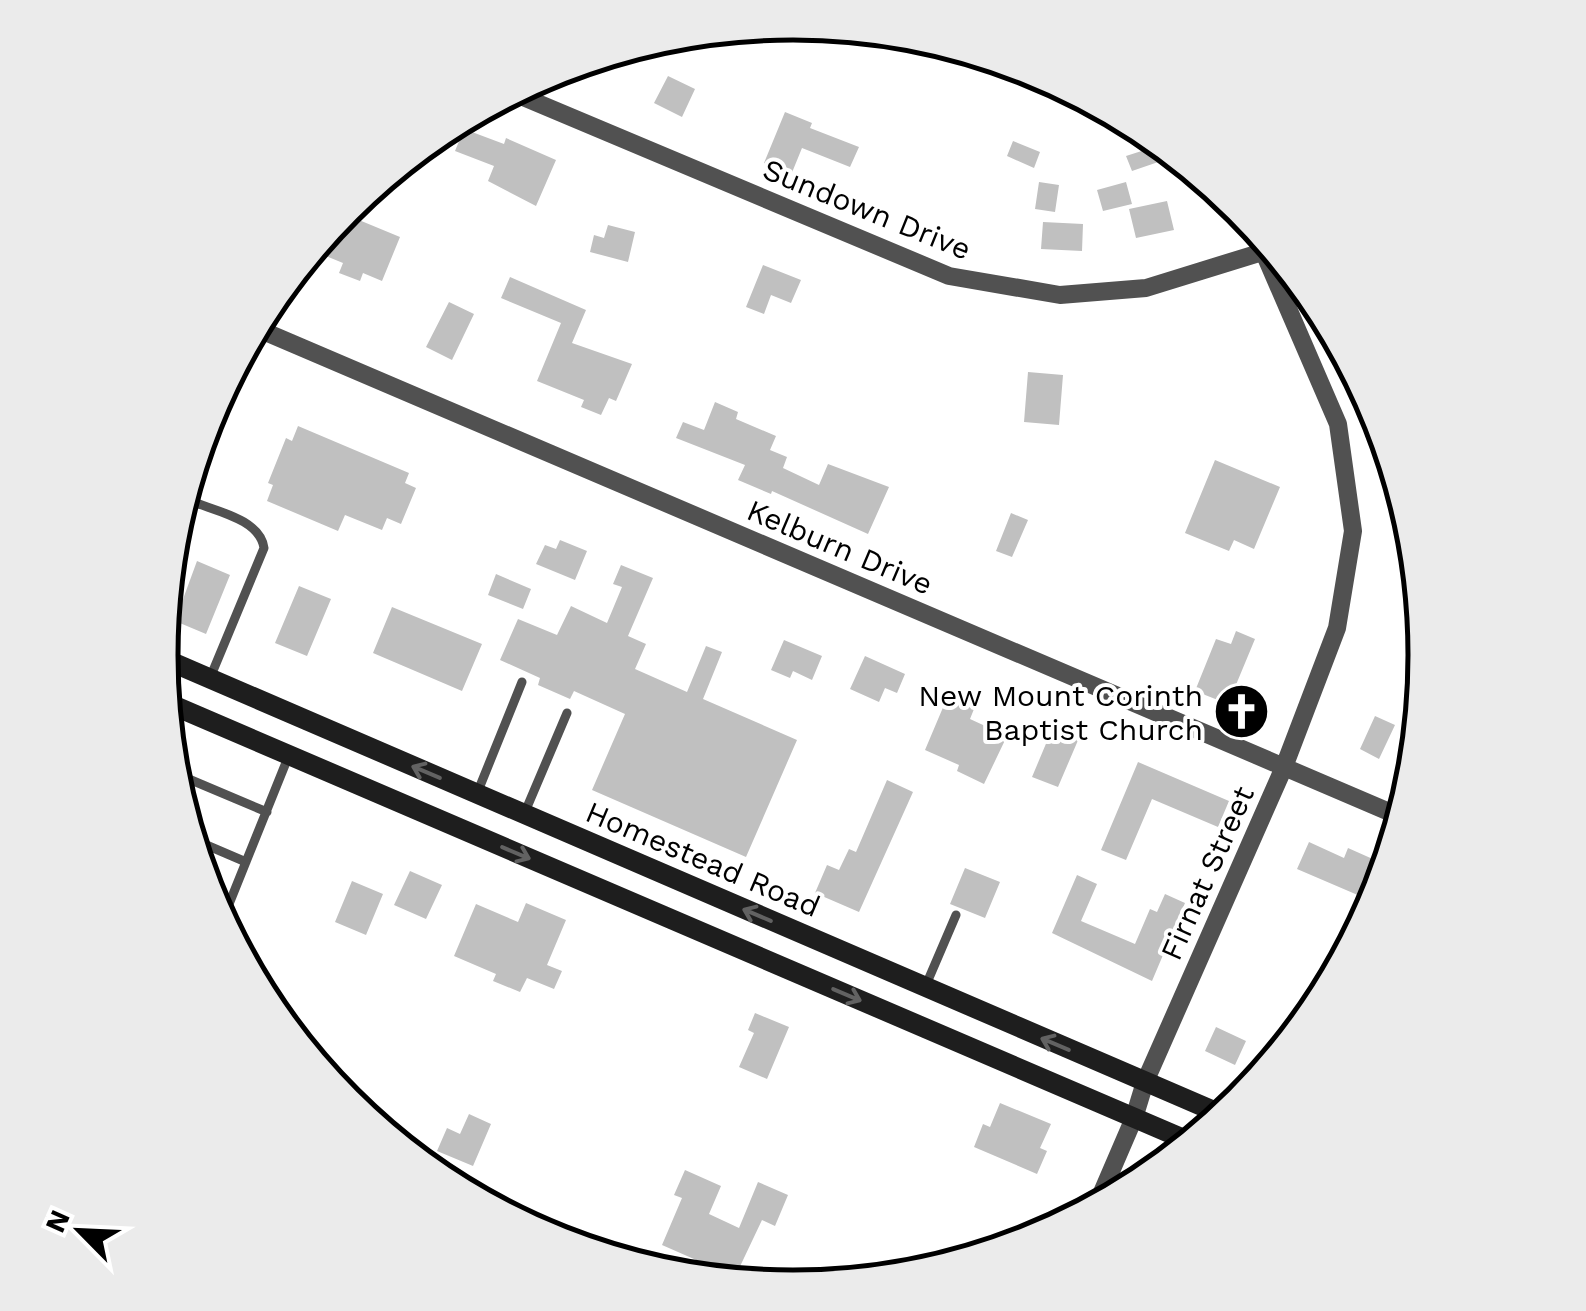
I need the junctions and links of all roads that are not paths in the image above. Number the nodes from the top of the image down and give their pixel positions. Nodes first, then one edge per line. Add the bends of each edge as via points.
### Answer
1 (529, 99) edge
2 (1259, 253) edge
3 (1276, 275) edge
4 (269, 334) edge
5 (196, 503) edge
6 (178, 665) edge
7 (210, 678) junction
8 (522, 682) dead end
9 (180, 708) edge
10 (567, 713) dead end
11 (364, 745) junction
12 (289, 755) junction
13 (1284, 767) junction
14 (190, 779) edge
15 (346, 780) junction
16 (477, 794) junction
17 (267, 812) junction
18 (1389, 812) edge
19 (524, 814) junction
20 (208, 846) edge
21 (246, 862) junction
22 (641, 865) junction
23 (229, 902) edge
24 (631, 902) junction
25 (956, 916) dead end
26 (926, 988) junction
27 (1144, 1082) junction
28 (1208, 1109) edge
29 (1134, 1118) junction
30 (1177, 1136) edge
31 (1104, 1187) edge

1 - 2 street, Sundown Drive via 949,276 1060,295 1146,288
3 - 13 street, Firnat Street via 1338,424 1353,531 1337,628
4 - 13 street, Kelburn Drive
5 - 7 lane via 248,524 264,548
6 - 7 main road, Homestead Road
7 - 11 main road, Homestead Road
8 - 16 lane
9 - 12 main road
10 - 19 lane
11 - 15 main road
16 -> 11 main road, Homestead Road
12 - 15 main road
12 - 17 lane
13 - 18 street, Kelburn Drive
13 - 27 street, Firnat Street
14 - 17 lane
15 -> 24 main road
16 - 19 main road, Homestead Road
17 - 21 lane
19 - 22 main road, Homestead Road
20 - 21 lane
21 - 23 lane
22 - 24 main road
26 -> 22 main road, Homestead Road
24 -> 29 main road
25 - 26 lane
27 -> 26 main road, Homestead Road
27 - 28 main road, Homestead Road
27 - 29 street, Firnat Street
29 - 30 main road
29 - 31 street, Firnat Street

